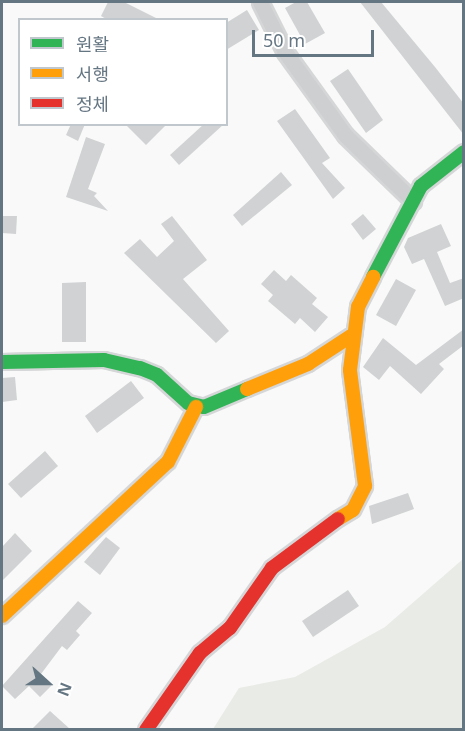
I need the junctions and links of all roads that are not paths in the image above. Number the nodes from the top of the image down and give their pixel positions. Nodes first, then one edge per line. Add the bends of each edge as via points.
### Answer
1 (260, 2) edge
2 (464, 152) edge
3 (413, 201) junction
4 (351, 336) junction
5 (2, 362) edge
6 (196, 407) junction
7 (2, 616) edge
8 (146, 729) edge

1 - 3 street via 285,52 345,135
2 - 3 street via 421,186
3 - 4 street via 358,307
4 - 6 street via 243,395
4 - 8 street via 353,406 365,476 353,510 295,546 273,568 230,628 200,653
5 - 6 street via 104,360 141,368
6 - 7 street via 168,462

